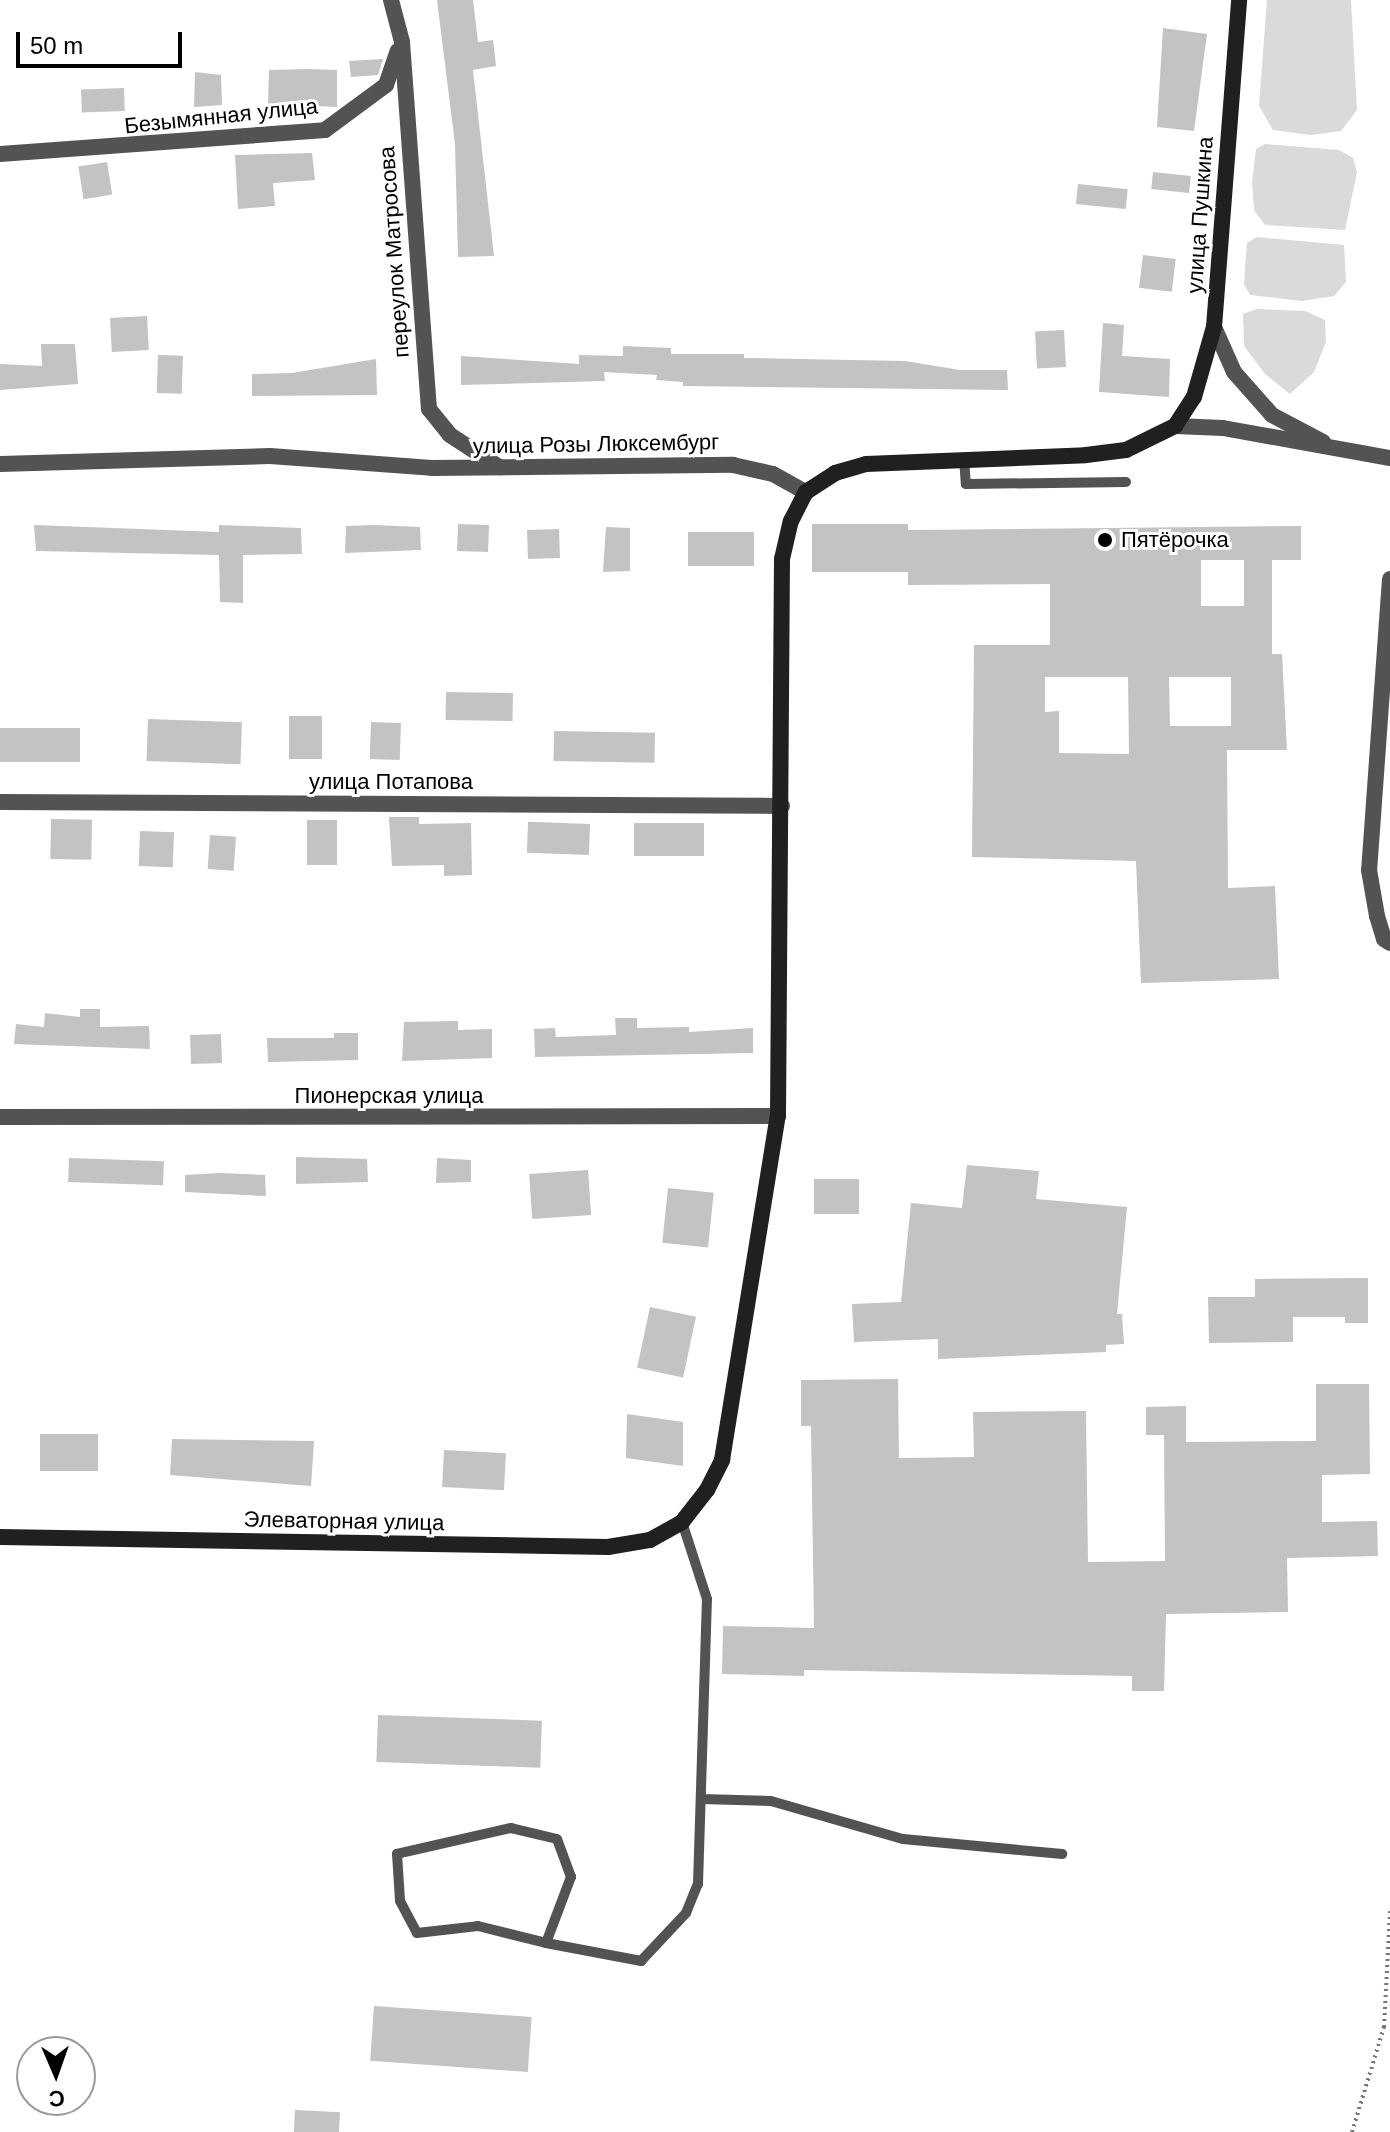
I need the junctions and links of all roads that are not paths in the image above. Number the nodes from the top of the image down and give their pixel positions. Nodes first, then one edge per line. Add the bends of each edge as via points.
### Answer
1 (391, 0) edge
2 (1239, 0) edge
3 (402, 42) junction
4 (0, 154) edge
5 (1214, 327) junction
6 (1175, 426) junction
7 (1346, 452) junction
8 (964, 458) junction
9 (1390, 458) edge
10 (0, 464) edge
11 (500, 468) junction
12 (1126, 482) dead end
13 (806, 492) junction
14 (1390, 579) edge
15 (0, 802) edge
16 (782, 806) junction
17 (1390, 943) edge
18 (778, 1116) junction
19 (0, 1117) edge
20 (682, 1522) junction
21 (0, 1537) edge
22 (701, 1799) junction
23 (1062, 1854) dead end
24 (546, 1943) junction

1 - 3 street, переулок Матросова
2 - 5 main road, улица Пушкина
3 - 4 street, Безымянная улица via 386,85 325,130
3 - 11 street, переулок Матросова via 429,409 450,435
5 - 6 main road, улица Пушкина via 1194,397
5 - 7 street via 1234,372 1272,415
6 - 7 street via 1223,428
6 - 8 main road via 1126,450
7 - 9 street
8 - 12 lane via 966,484
8 - 13 main road via 866,464 835,473
10 - 11 street, улица Розы Люксембург via 270,456
11 - 13 street, улица Розы Люксембург via 733,465 773,474
13 - 16 main road via 782,559
14 - 17 street via 1369,870 1377,916
15 - 16 street, улица Потапова
16 - 18 main road
18 - 19 street, Пионерская улица
18 - 20 main road via 722,1460
20 - 21 main road, Элеваторная улица via 650,1540 608,1547
20 - 22 lane via 707,1599
22 - 23 lane via 771,1801 903,1839
22 - 24 lane via 698,1884 686,1913 641,1961
24 - 24 lane via 478,1926 417,1933 400,1901 397,1854 511,1828 557,1839 571,1877

